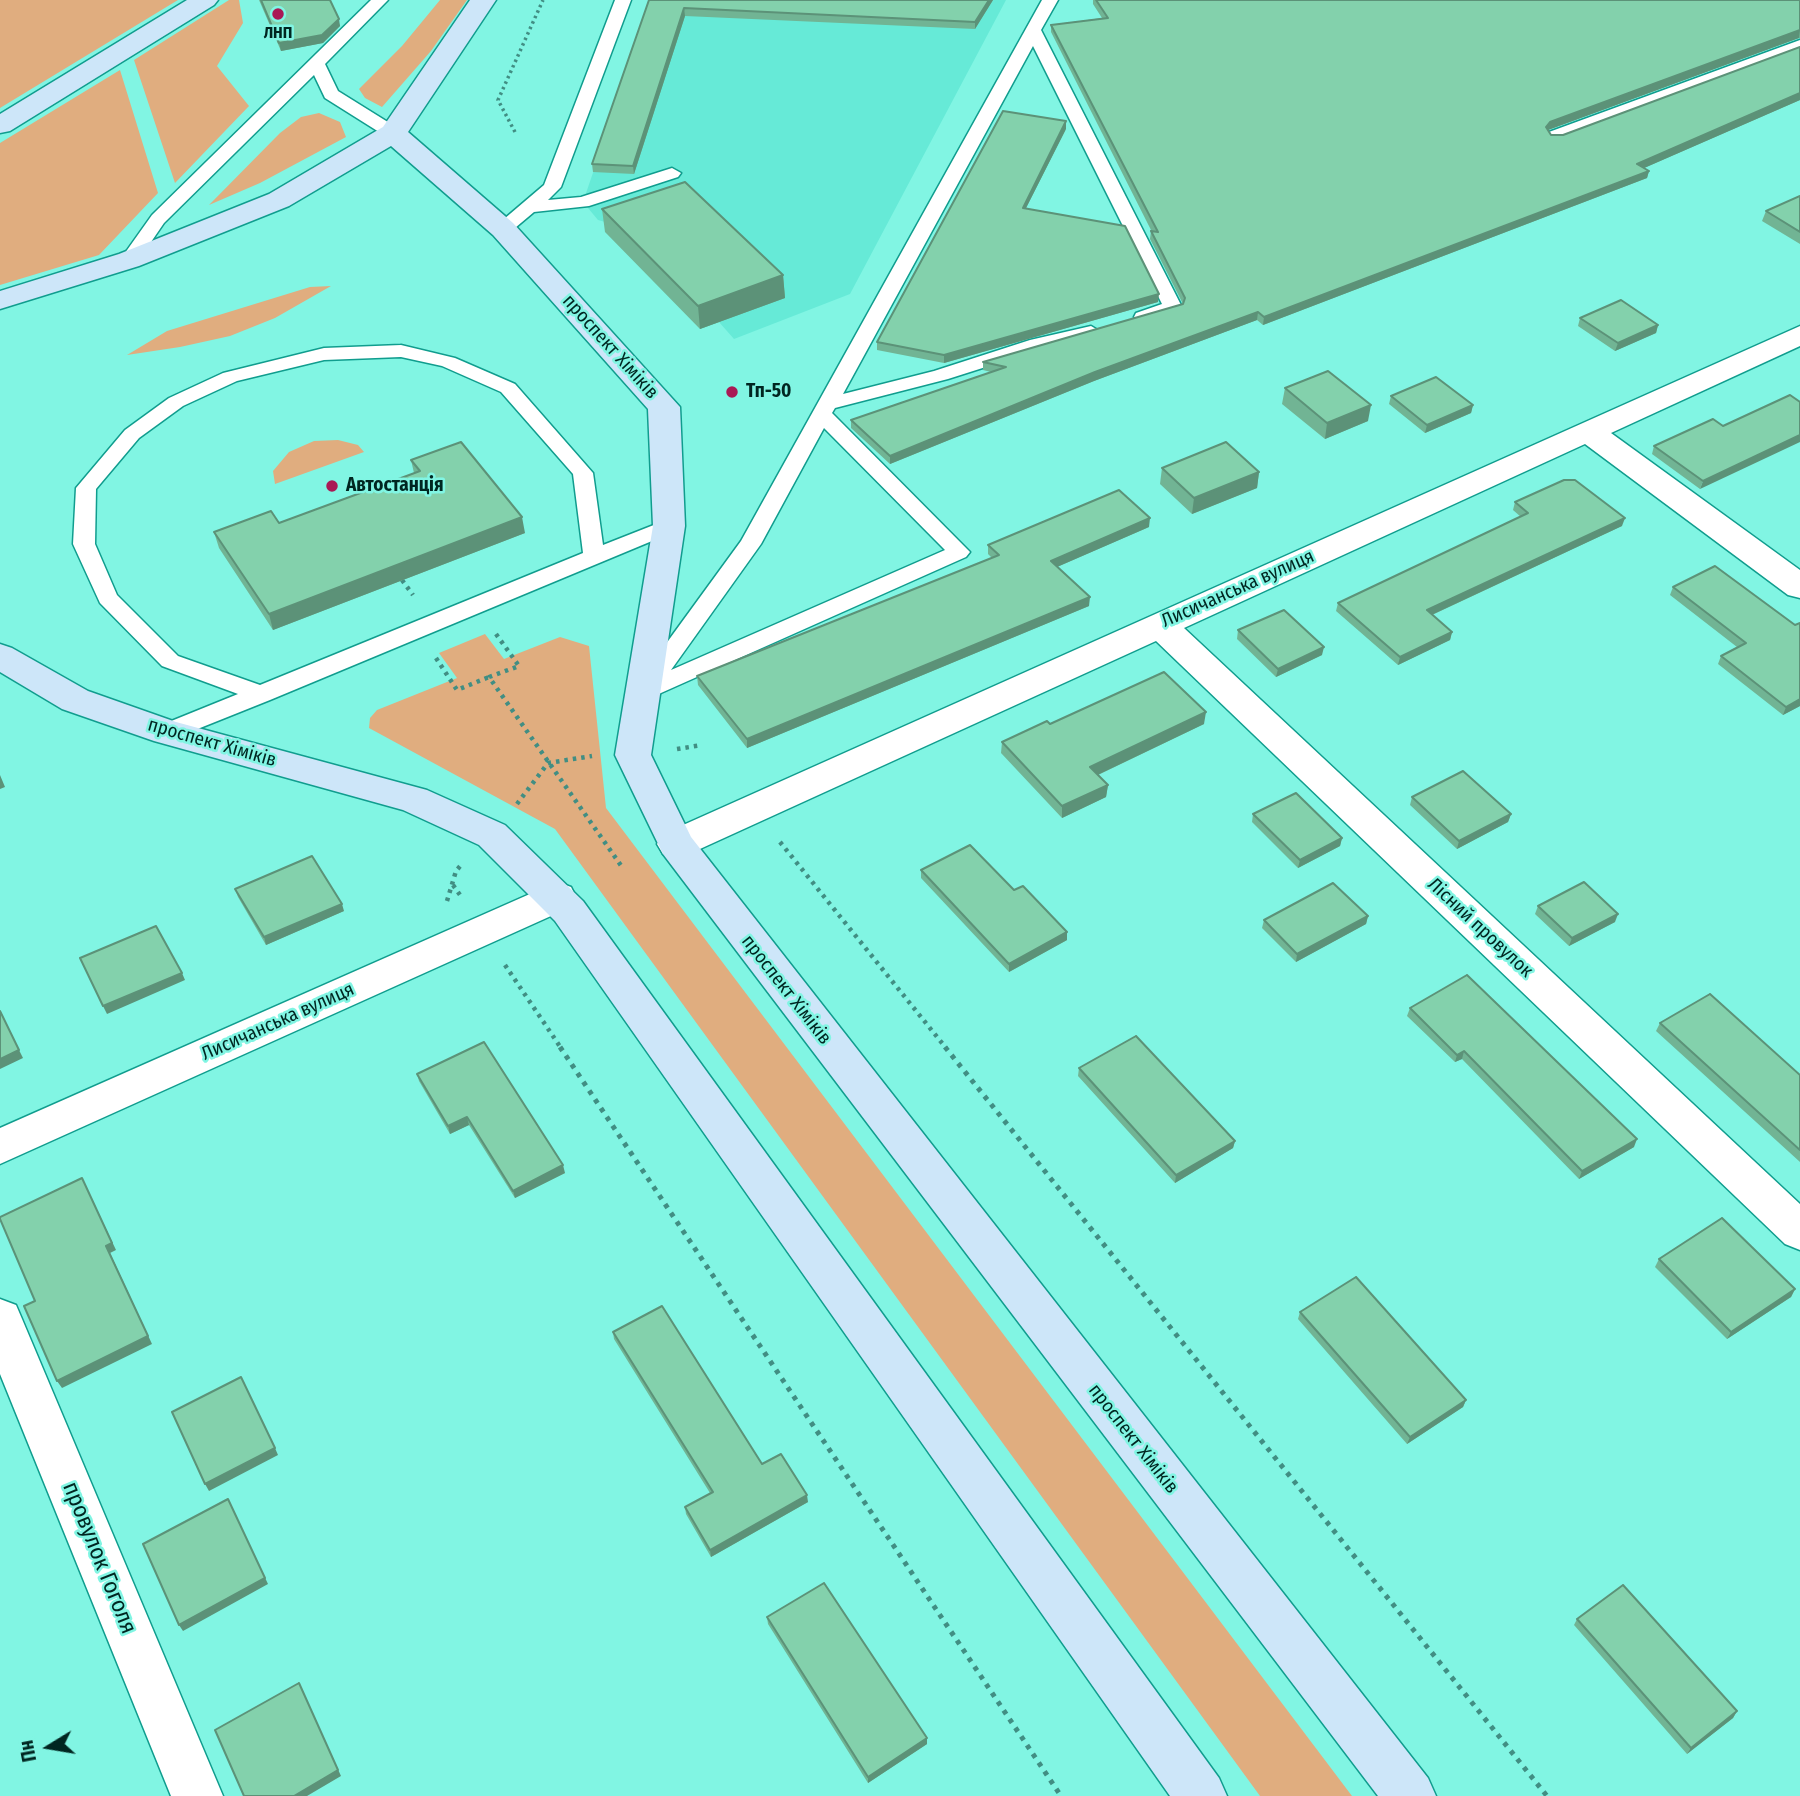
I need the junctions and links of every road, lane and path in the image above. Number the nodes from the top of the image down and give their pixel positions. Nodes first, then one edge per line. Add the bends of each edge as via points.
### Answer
1 (205, 0) edge
2 (380, 0) edge
3 (483, 0) edge
4 (543, 0) edge
5 (624, 0) edge
6 (1050, 0) edge
7 (1033, 30) junction
8 (1800, 45) edge
9 (316, 62) junction
10 (0, 125) edge
11 (515, 132) dead end
12 (393, 133) junction
13 (1555, 136) edge
14 (672, 173) dead end
15 (516, 218) junction
16 (129, 260) junction
17 (0, 300) edge
18 (1800, 335) edge
19 (825, 409) junction
20 (1588, 431) junction
21 (669, 526) junction
22 (594, 557) junction
23 (1800, 587) edge
24 (490, 624) dead end
25 (1160, 625) junction
26 (429, 648) dead end
27 (0, 656) edge
28 (489, 677) junction
29 (644, 691) junction
30 (262, 694) junction
31 (167, 732) junction
32 (702, 745) dead end
33 (633, 755) junction
34 (548, 763) junction
35 (492, 835) junction
36 (777, 837) dead end
37 (676, 844) junction
38 (622, 867) dead end
39 (453, 885) junction
40 (557, 897) junction
41 (440, 907) dead end
42 (483, 930) junction
43 (0, 1147) edge
44 (1800, 1231) edge
45 (0, 1319) edge
46 (198, 1796) edge
47 (1061, 1796) edge
48 (1201, 1796) edge
49 (1409, 1796) edge
50 (1547, 1796) edge

1 - 10 main road
2 - 9 lane
3 - 12 main road
4 - 11 path via 498,100
5 - 15 lane via 552,187
6 - 7 lane
7 - 19 lane
7 - 19 lane via 1173,307
8 - 13 lane
9 - 12 lane via 331,94
9 - 16 lane via 158,219
12 - 15 main road, проспект Хіміків
12 - 16 main road via 279,200
14 - 15 lane
15 - 21 main road, проспект Хіміків via 664,407
16 - 17 main road
18 - 20 street, Лисичанська вулиця
19 - 29 lane via 750,544
19 - 29 lane via 959,552
20 - 23 street
20 - 25 street, Лисичанська вулиця
21 - 22 lane
21 - 29 main road, проспект Хіміків
22 - 30 lane
22 - 30 lane via 583,473 508,388 448,362 401,351 324,354 230,377 176,402 132,434 86,488 84,544 108,598 170,661
24 - 28 path via 519,666
25 - 37 street, Лисичанська вулиця
25 - 44 street, Лісний провулок
26 - 28 path via 457,690
27 - 31 main road, проспект Хіміків via 75,700
28 - 34 path
29 - 33 main road, проспект Хіміків
30 - 31 lane
31 - 35 main road, проспект Хіміків via 414,800
32 - 33 path
33 - 34 path via 593,755
33 - 37 main road, проспект Хіміків
34 - 35 path
34 - 38 path
35 - 39 path via 456,871
35 - 40 main road, проспект Хіміків
36 - 50 path
37 - 49 main road, проспект Хіміків
39 - 41 path via 450,899
39 - 42 path
40 - 42 street, Лисичанська вулиця
40 - 48 main road, проспект Хіміків
42 - 43 street, Лисичанська вулиця
42 - 47 path
45 - 46 street, провулок Гоголя

